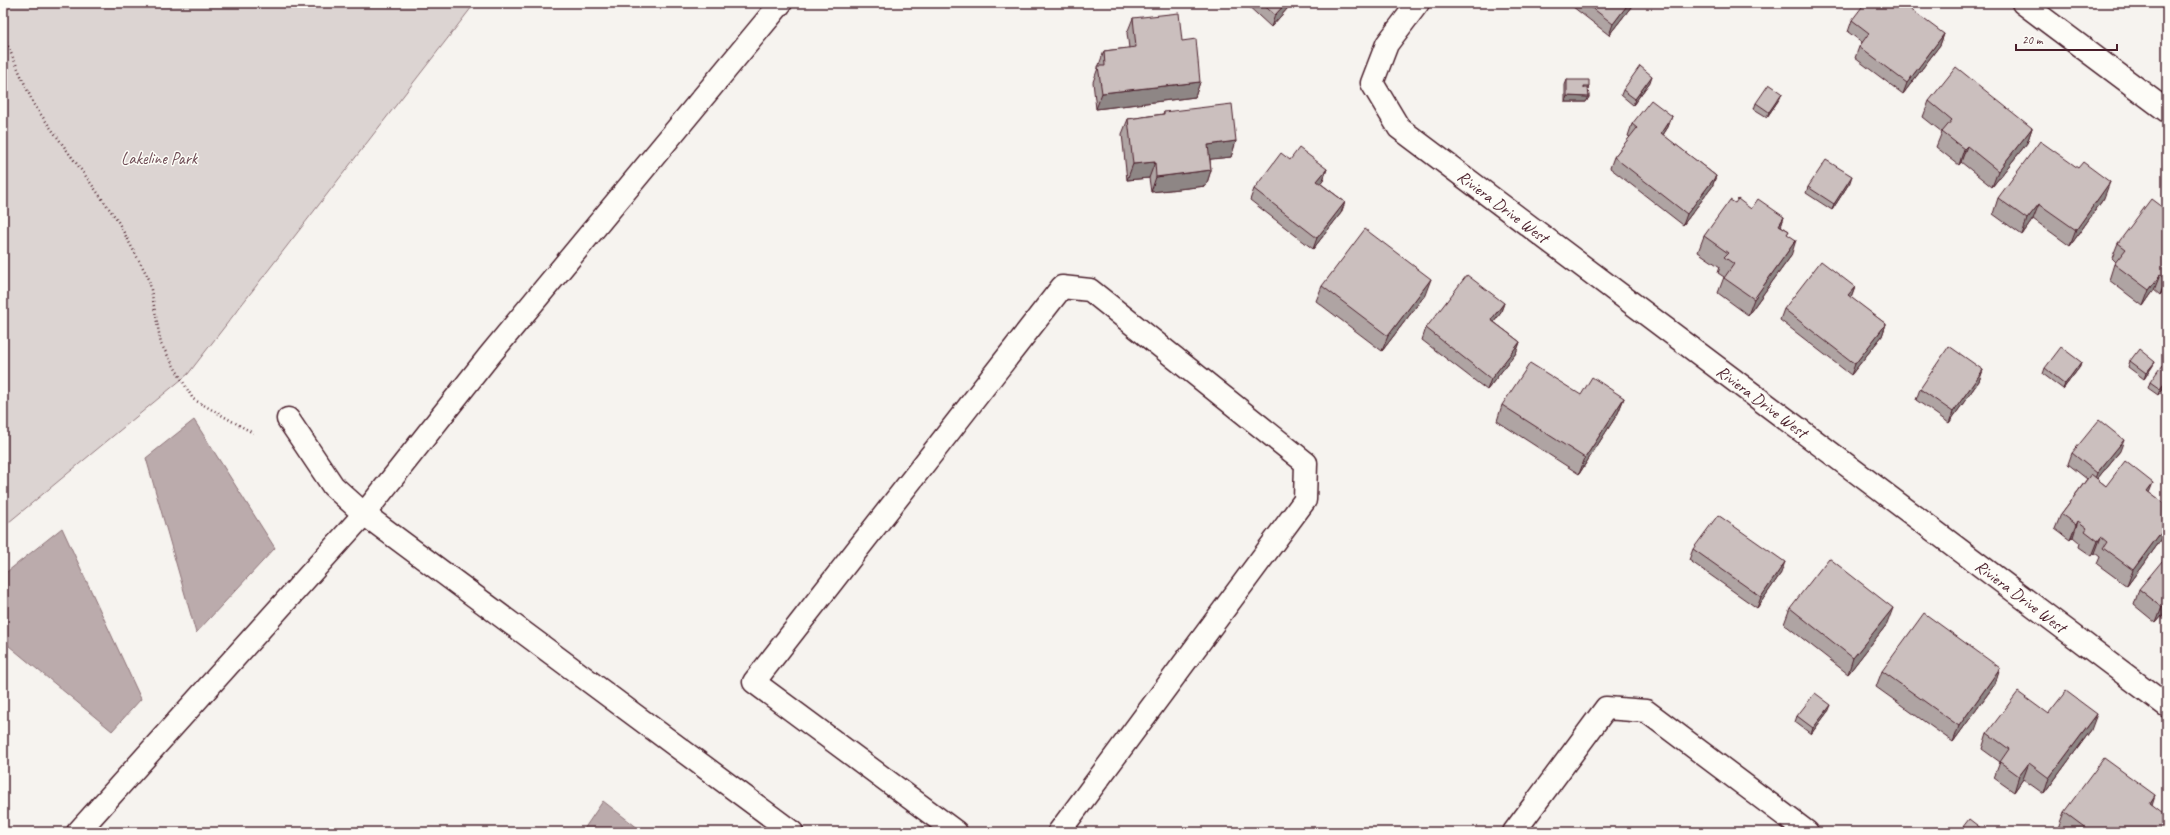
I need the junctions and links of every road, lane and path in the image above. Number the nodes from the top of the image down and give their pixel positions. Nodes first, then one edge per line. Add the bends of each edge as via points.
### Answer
1 (781, 3) edge
2 (1418, 3) edge
3 (2023, 3) edge
4 (3, 35) edge
5 (2167, 111) edge
6 (288, 419) dead end
7 (253, 433) dead end
8 (364, 514) junction
9 (2167, 706) edge
10 (78, 832) edge
11 (792, 832) edge
12 (956, 832) edge
13 (1059, 832) edge
14 (1514, 832) edge
15 (1807, 832) edge

1 - 8 street via 489,356
2 - 9 street, Riviera Drive West via 1387,44 1372,83 1399,128
3 - 5 street
4 - 7 path via 34,105 116,218 149,279 161,344 193,399
6 - 8 street via 333,486
8 - 10 street
8 - 11 street
12 - 13 street via 754,682 1062,287 1090,290 1306,463 1305,500
14 - 15 street via 1606,708 1646,711

